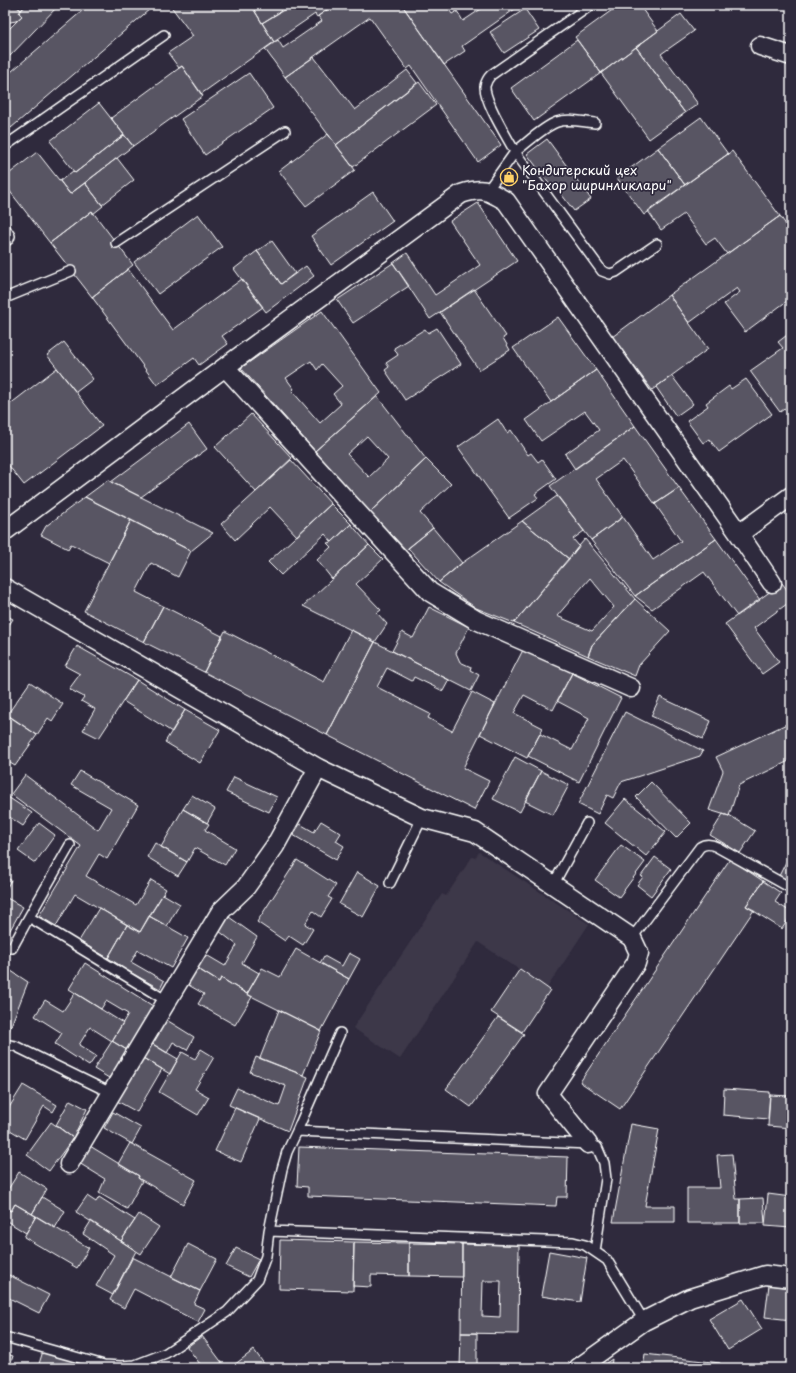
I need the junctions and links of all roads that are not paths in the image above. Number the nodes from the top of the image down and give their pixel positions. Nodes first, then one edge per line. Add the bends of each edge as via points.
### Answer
1 (591, 5) edge
2 (164, 35) dead end
3 (760, 46) dead end
4 (791, 56) edge
5 (595, 123) dead end
6 (285, 131) dead end
7 (5, 146) edge
8 (515, 152) junction
9 (488, 191) junction
10 (5, 228) edge
11 (5, 242) edge
12 (116, 243) dead end
13 (657, 244) dead end
14 (71, 271) dead end
15 (5, 298) edge
16 (225, 367) junction
17 (791, 496) edge
18 (5, 531) edge
19 (739, 534) junction
20 (772, 583) dead end
21 (5, 588) edge
22 (631, 688) dead end
23 (318, 768) junction
24 (422, 818) junction
25 (587, 823) dead end
26 (70, 845) dead end
27 (390, 883) dead end
28 (553, 884) junction
29 (791, 888) edge
30 (29, 917) junction
31 (632, 938) junction
32 (5, 948) edge
33 (166, 1001) junction
34 (340, 1033) dead end
35 (5, 1050) edge
36 (111, 1093) junction
37 (297, 1132) junction
38 (588, 1144) junction
39 (69, 1164) dead end
40 (269, 1232) junction
41 (595, 1251) junction
42 (791, 1278) edge
43 (644, 1321) junction
44 (5, 1337) edge
45 (578, 1368) edge

1 - 8 lane via 491,75 487,81 487,100
2 - 7 lane
3 - 4 street
5 - 8 lane via 570,120 557,122
6 - 12 lane
8 - 9 lane
8 - 13 lane via 602,271 610,274 616,272
9 - 16 street via 475,190 462,194
9 - 19 street via 506,201
10 - 11 lane via 10,236
14 - 15 lane
16 - 18 street
16 - 22 street via 430,592 476,620
17 - 19 street
19 - 20 street
21 - 23 street
23 - 24 street
23 - 33 street via 275,846 246,887 221,911
24 - 27 lane
24 - 28 street via 475,832
25 - 28 lane
26 - 30 lane
28 - 31 street
29 - 31 lane via 717,847 705,844 700,847
30 - 32 lane via 12,948
30 - 33 lane
31 - 38 street via 639,953 636,964 548,1094
33 - 36 street
34 - 37 lane
35 - 36 lane via 9,1045 15,1046
36 - 39 street
37 - 38 lane
37 - 40 lane via 283,1164
38 - 41 lane via 597,1147 604,1163 606,1179
40 - 41 lane via 574,1242
40 - 44 lane via 266,1256 257,1280 227,1312 166,1353 135,1365 104,1365
41 - 43 lane via 607,1260
42 - 43 street via 765,1275 690,1298
43 - 45 street

